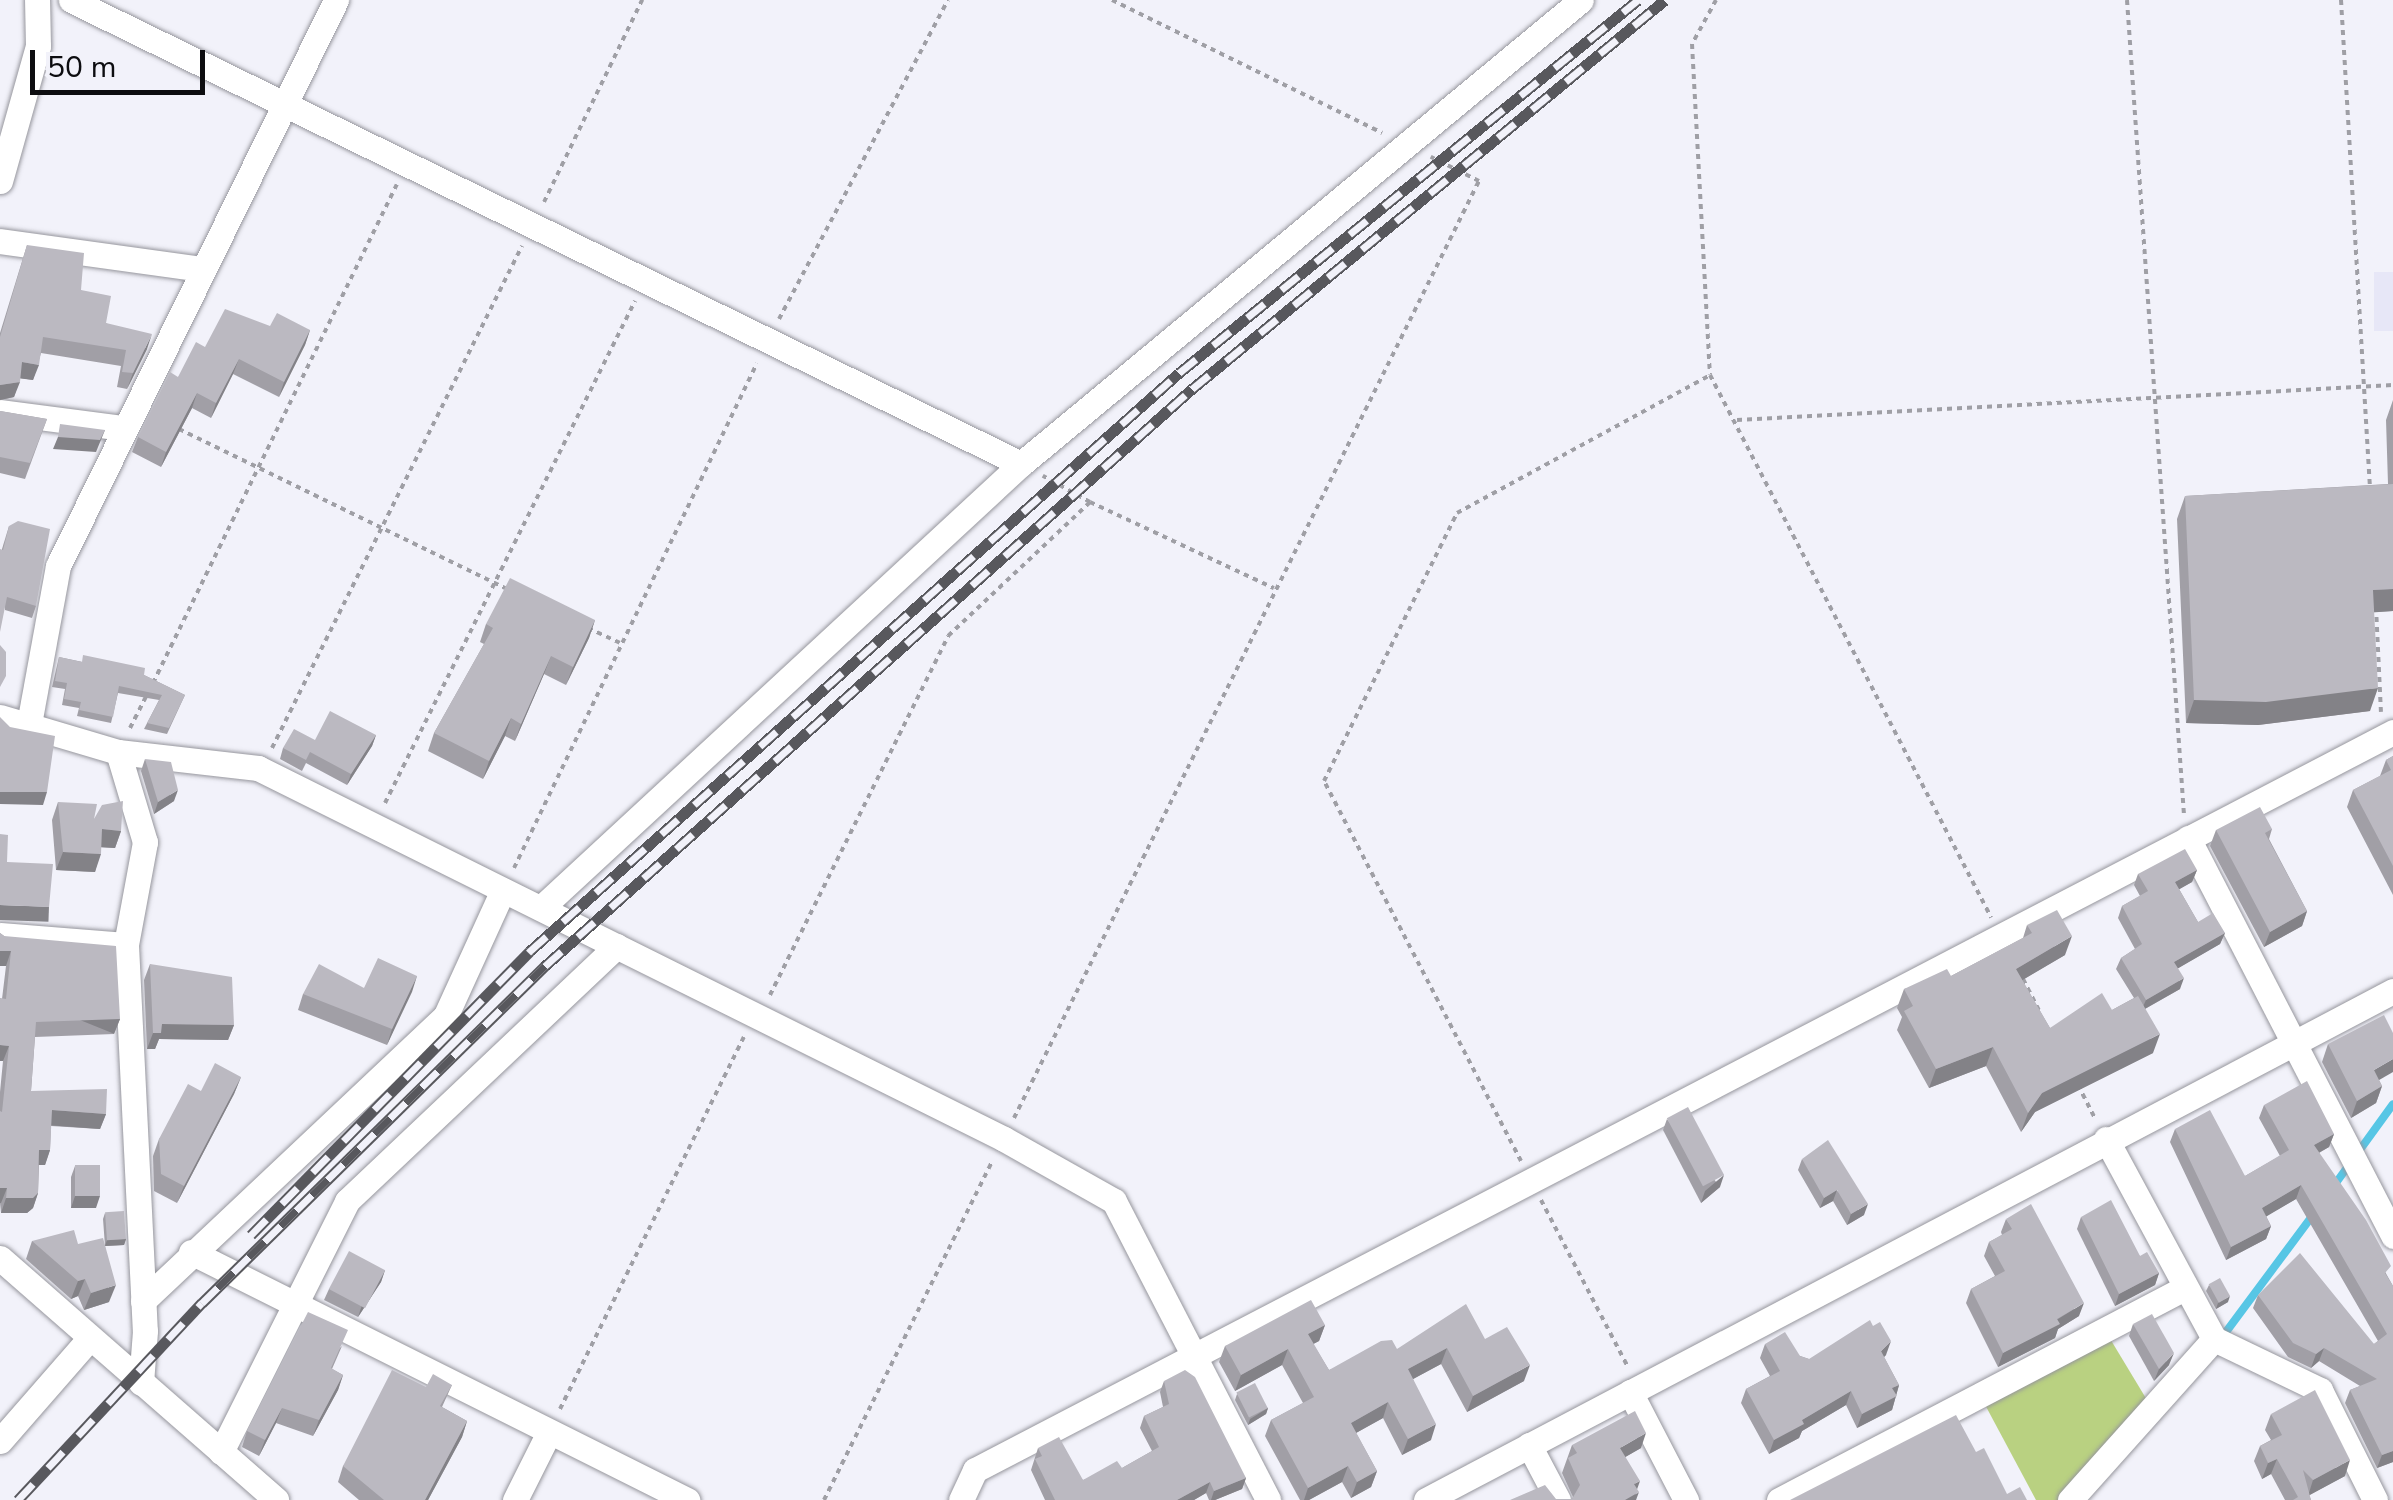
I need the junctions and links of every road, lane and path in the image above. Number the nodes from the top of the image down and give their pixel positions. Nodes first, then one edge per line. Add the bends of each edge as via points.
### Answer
1 (37, 0) edge
2 (71, 0) edge
3 (336, 0) edge
4 (642, 0) edge
5 (948, 0) edge
6 (1112, 0) edge
7 (1581, 0) edge
8 (1716, 0) edge
9 (2127, 0) edge
10 (2341, 0) edge
11 (284, 106) junction
12 (1403, 143) junction
13 (406, 165) junction
14 (0, 181) edge
15 (532, 226) junction
16 (0, 240) edge
17 (203, 269) junction
18 (645, 281) junction
19 (768, 341) junction
20 (1710, 375) junction
21 (2393, 385) edge
22 (2365, 388) junction
23 (2151, 400) junction
24 (0, 412) edge
25 (128, 418) junction
26 (1736, 420) junction
27 (1021, 464) junction
28 (258, 466) junction
29 (1090, 502) junction
30 (2370, 502) edge
31 (384, 528) junction
32 (495, 583) junction
33 (1274, 588) junction
34 (518, 594) edge
35 (2376, 597) edge
36 (587, 628) edge
37 (622, 644) junction
38 (0, 718) edge
39 (29, 724) junction
40 (2388, 734) edge
41 (120, 751) junction
42 (258, 768) junction
43 (374, 826) junction
44 (2196, 834) junction
45 (503, 890) junction
46 (541, 908) junction
47 (0, 935) edge
48 (2001, 936) junction
49 (126, 944) junction
50 (617, 946) junction
51 (2393, 991) edge
52 (753, 1019) junction
53 (2045, 1021) edge
54 (2292, 1040) junction
55 (2071, 1072) edge
56 (1004, 1139) junction
57 (2106, 1139) junction
58 (1529, 1177) junction
59 (2393, 1236) edge
60 (191, 1252) junction
61 (0, 1258) edge
62 (2183, 1290) junction
63 (143, 1301) junction
64 (296, 1306) junction
65 (89, 1338) junction
66 (2214, 1339) junction
67 (1193, 1354) junction
68 (141, 1383) junction
69 (1634, 1389) junction
70 (549, 1432) junction
71 (0, 1441) edge
72 (1529, 1446) junction
73 (221, 1452) junction
74 (1678, 1497) edge
75 (2393, 1497) edge
76 (276, 1500) edge
77 (515, 1500) edge
78 (687, 1500) edge
79 (824, 1500) edge
80 (961, 1500) edge
81 (1268, 1500) edge
82 (1426, 1500) edge
83 (1558, 1500) edge
84 (1779, 1500) edge
85 (2070, 1500) edge
86 (2375, 1500) edge
87 (2386, 1500) edge

1 - 14 street via 38,46
2 - 11 street
3 - 11 street
4 - 15 path
5 - 19 path
6 - 12 path
7 - 12 street
8 - 20 path via 1692,44
9 - 23 path
10 - 22 path
11 - 13 street
11 - 17 street
12 - 27 street
12 - 33 path via 1480,182
13 - 15 street
13 - 28 path
15 - 18 street
15 - 31 path
16 - 17 street
17 - 25 street
18 - 19 street
18 - 32 path
19 - 27 street
19 - 37 path
20 - 26 path
20 - 58 path via 1457,513 1324,781
21 - 22 path
22 - 23 path
22 - 30 path
23 - 26 path
23 - 44 path via 2180,812
24 - 25 street
25 - 28 path
25 - 39 street via 58,566
26 - 48 path
27 - 29 path
27 - 46 street
28 - 31 path
28 - 41 path
29 - 33 path
29 - 52 path via 948,636
31 - 32 path
31 - 42 path
32 - 34 path
32 - 43 path
33 - 56 path
35 - 40 path
36 - 37 path
37 - 45 path
38 - 39 street
39 - 41 street
40 - 44 street
41 - 42 street
41 - 49 street via 145,842
42 - 43 street
43 - 45 street
44 - 48 street
44 - 54 street
45 - 46 street
45 - 60 street via 446,1015
46 - 50 street
47 - 49 street
48 - 53 path
48 - 58 street
49 - 63 street
50 - 52 street
50 - 64 street via 348,1201
51 - 54 street
52 - 56 street
52 - 70 path
54 - 57 street
54 - 59 street
55 - 57 path
56 - 67 street via 1114,1201
56 - 79 path
57 - 62 street
57 - 69 street
58 - 67 street
58 - 69 path
60 - 63 street
60 - 64 street
61 - 65 street
62 - 66 street
62 - 84 street
63 - 68 street
64 - 70 street
64 - 73 street
65 - 68 street
65 - 71 street
66 - 85 street
66 - 86 street via 2320,1390
67 - 80 street via 976,1470
67 - 81 street
68 - 73 street
69 - 72 street
69 - 74 street
70 - 77 street
70 - 78 street
72 - 82 street
72 - 83 street
73 - 76 street
75 - 87 street

